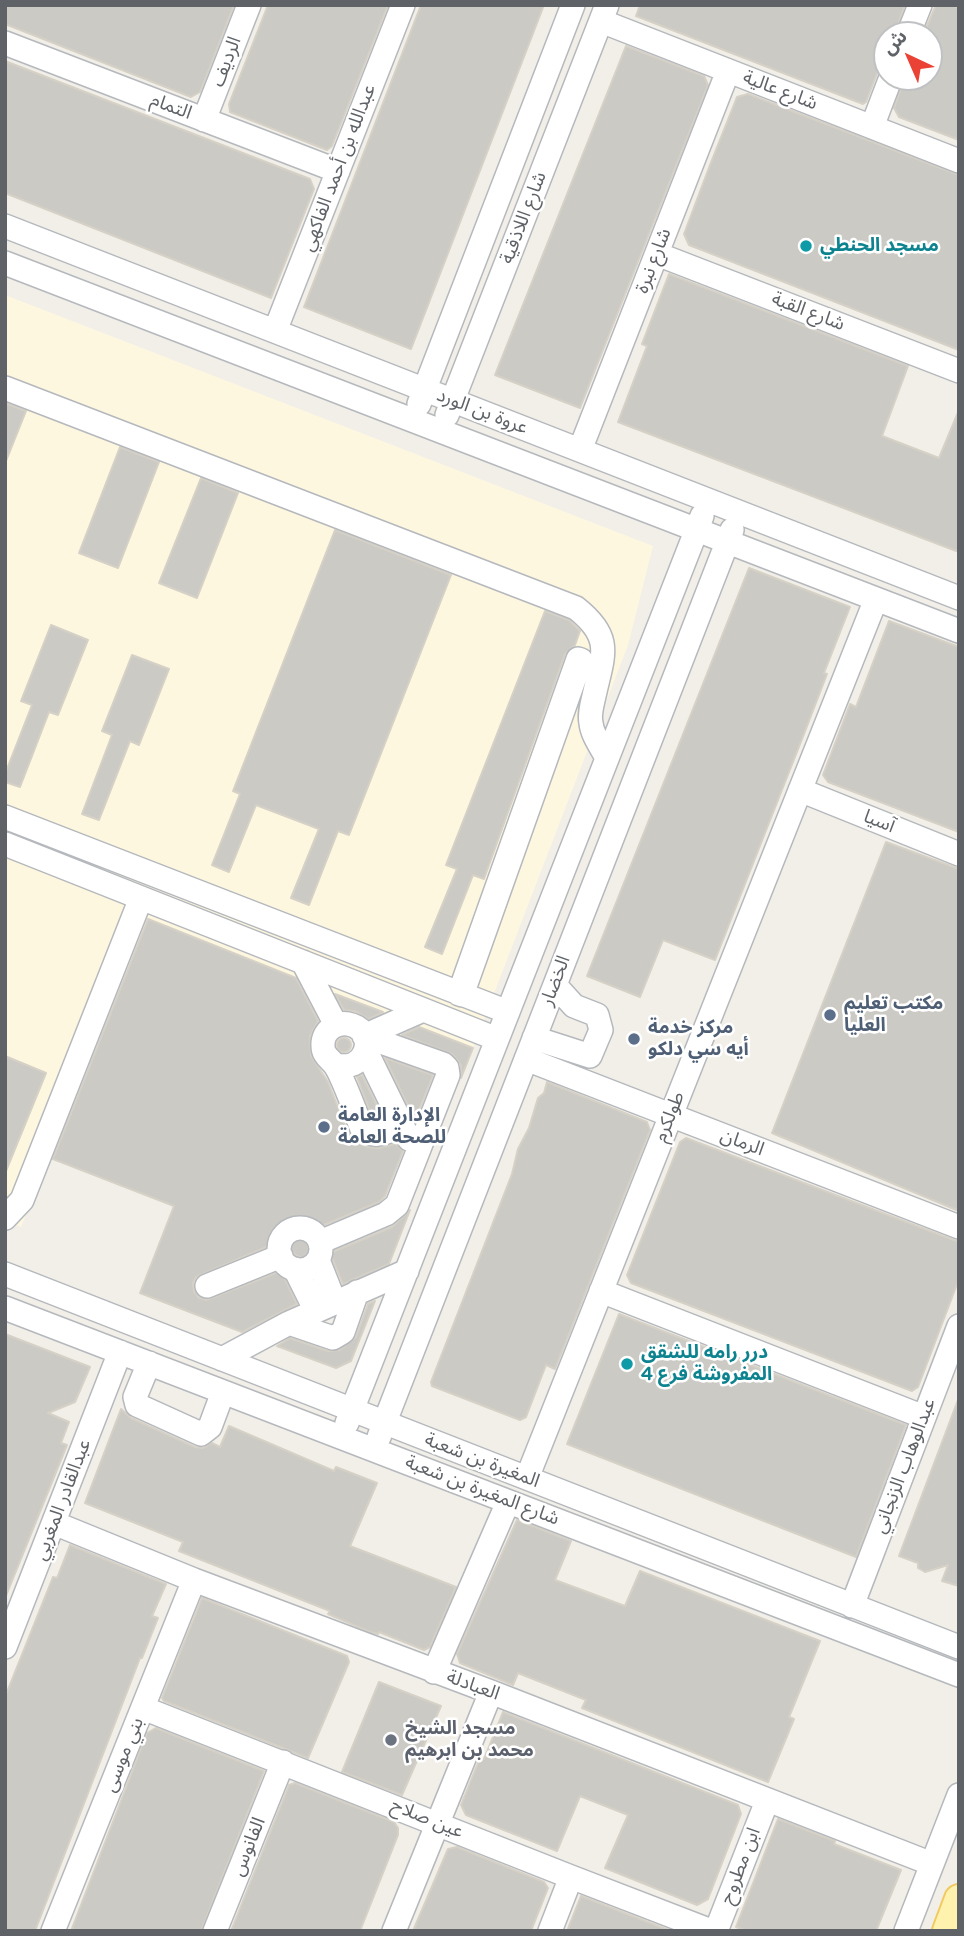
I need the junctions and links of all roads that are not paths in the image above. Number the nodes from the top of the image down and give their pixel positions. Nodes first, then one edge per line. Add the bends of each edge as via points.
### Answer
1 (249, 5) edge
2 (403, 5) edge
3 (573, 5) edge
4 (604, 13) edge
5 (5, 43) edge
6 (728, 71) junction
7 (886, 91) edge
8 (204, 120) junction
9 (872, 127) junction
10 (959, 161) edge
11 (338, 171) junction
12 (5, 226) edge
13 (657, 254) junction
14 (5, 263) edge
15 (275, 331) junction
16 (959, 371) edge
17 (5, 388) edge
18 (424, 389) junction
19 (452, 400) junction
20 (412, 420) junction
21 (440, 431) junction
22 (580, 450) junction
23 (708, 500) junction
24 (739, 512) junction
25 (697, 530) junction
26 (727, 542) junction
27 (959, 598) edge
28 (876, 599) junction
29 (959, 631) edge
30 (607, 758) junction
31 (800, 790) junction
32 (5, 817) edge
33 (5, 844) edge
34 (959, 854) edge
35 (199, 893) junction
36 (141, 898) junction
37 (189, 917) junction
38 (303, 962) junction
39 (555, 985) junction
40 (456, 993) junction
41 (429, 1012) junction
42 (508, 1013) junction
43 (336, 1025) junction
44 (497, 1039) junction
45 (365, 1043) junction
46 (530, 1048) junction
47 (334, 1064) junction
48 (671, 1115) junction
49 (402, 1126) junction
50 (416, 1156) junction
51 (5, 1218) edge
52 (959, 1227) edge
53 (319, 1251) junction
54 (288, 1262) junction
55 (407, 1271) junction
56 (5, 1274) edge
57 (207, 1286) dead end
58 (601, 1291) junction
59 (357, 1292) junction
60 (325, 1307) junction
61 (5, 1308) edge
62 (289, 1323) junction
63 (959, 1326) edge
64 (120, 1352) junction
65 (222, 1359) junction
66 (149, 1363) junction
67 (223, 1392) junction
68 (352, 1410) junction
69 (924, 1417) junction
70 (384, 1423) junction
71 (342, 1437) junction
72 (374, 1450) junction
73 (527, 1478) junction
74 (508, 1502) junction
75 (54, 1523) junction
76 (194, 1580) junction
77 (852, 1606) junction
78 (5, 1647) edge
79 (959, 1647) edge
80 (434, 1672) junction
81 (959, 1675) edge
82 (491, 1692) junction
83 (143, 1707) junction
84 (283, 1762) junction
85 (959, 1795) edge
86 (767, 1801) junction
87 (437, 1823) junction
88 (932, 1864) junction
89 (571, 1878) junction
90 (959, 1899) edge
91 (53, 1931) edge
92 (215, 1931) edge
93 (394, 1931) edge
94 (550, 1931) edge
95 (714, 1931) edge
96 (906, 1931) edge
97 (947, 1931) edge

1 - 8 street, الرديف
2 - 11 street, عبدالله بن أحمد الفاكهي
3 - 18 street, شارع اللاذقية
4 - 6 street, شارع عالية
4 - 19 street, شارع اللاذقية
5 - 8 street, التمام
6 - 9 street, شارع عالية
6 - 13 street, شارع نبرة
7 - 9 street
8 - 11 street, التمام
9 - 10 street, شارع عالية
11 - 15 street, عبدالله بن أحمد الفاكهي
12 - 15 street, عروة بن الورد
13 - 16 street, شارع القبة
13 - 22 street, شارع نبرة
14 - 20 street, عروة بن الورد
15 - 18 street, عروة بن الورد
17 - 30 street via 576,608 600,633 604,649 590,719
18 - 19 street, عروة بن الورد
18 - 20 street, شارع اللاذقية
19 - 21 street, شارع اللاذقية
19 - 22 street, عروة بن الورد
20 - 21 street, عروة بن الورد
21 - 25 street, عروة بن الورد
22 - 23 street, عروة بن الورد
23 - 24 street, عروة بن الورد
23 - 25 street, الخضار
24 - 26 street, الخضار
24 - 27 street, عروة بن الورد
25 - 26 street, عروة بن الورد
25 - 30 street, الخضار
26 - 28 street, عروة بن الورد
26 - 39 street, الخضار
28 - 29 street, عروة بن الورد
28 - 31 street, طولكرم
30 - 42 street, الخضار
31 - 34 street, آسيا
31 - 48 street, طولكرم
32 - 35 street
33 - 36 street
35 - 37 street
35 - 40 street
36 - 37 street
36 - 51 street via 22,1200
37 - 38 street
38 - 41 street
38 - 43 street
39 - 46 street, الخضار
39 - 46 street via 574,1006 597,1015 601,1030 590,1056
40 - 40 street via 581,660 578,659
40 - 41 street
40 - 42 street
41 - 44 street
41 - 45 street
42 - 44 street, الخضار
43 - 45 street via 357,1027
43 - 47 street via 326,1034 323,1048
44 - 55 street, الخضار
45 - 47 street via 359,1062 347,1067
45 - 49 street
45 - 50 street via 443,1064 447,1069 449,1075
46 - 48 street, الرمان
46 - 70 street, الخضار
47 - 49 street via 362,1129 376,1135
48 - 52 street, الرمان
48 - 58 street, طولكرم
49 - 50 street
50 - 53 street via 392,1211
53 - 54 street via 307,1268
53 - 54 street via 312,1232 293,1230 280,1243
53 - 60 street
54 - 57 street
54 - 60 street
55 - 59 street
55 - 68 street, الخضار
56 - 65 street, المغيرة بن شعبة
58 - 69 street
58 - 73 street, طولكرم
59 - 60 street
59 - 62 street via 338,1337
60 - 62 street
61 - 64 street, شارع المغيرة بن شعبة
62 - 65 street
63 - 69 street, عبدالوهاب الزنجاني
64 - 66 street, شارع المغيرة بن شعبة
64 - 75 street, عبدالقادر المغربي
65 - 68 street, المغيرة بن شعبة
66 - 67 street, شارع المغيرة بن شعبة
66 - 67 street via 136,1405 201,1434 210,1427
67 - 71 street, شارع المغيرة بن شعبة
68 - 70 street, المغيرة بن شعبة
68 - 71 street, الخضار
69 - 77 street, عبدالوهاب الزنجاني
70 - 72 street, الخضار
70 - 73 street, المغيرة بن شعبة
71 - 72 street, شارع المغيرة بن شعبة
72 - 74 street, شارع المغيرة بن شعبة
73 - 77 street, المغيرة بن شعبة
74 - 80 street
74 - 81 street, شارع المغيرة بن شعبة
75 - 76 street, العبادلة
75 - 78 street, عبدالقادر المغربي
76 - 80 street, العبادلة
76 - 83 street, بني موسى
77 - 79 street, المغيرة بن شعبة
80 - 82 street, العبادلة
82 - 86 street, العبادلة
82 - 87 street
83 - 84 street, عين صلاح
83 - 91 street, بني موسى
84 - 87 street, عين صلاح
84 - 92 street, الفانوس
85 - 88 street
86 - 88 street, العبادلة
86 - 95 street, ابن مطروح
87 - 89 street, عين صلاح
87 - 93 street
88 - 96 street
89 - 94 street
89 - 95 street, عين صلاح
90 - 97 main road

